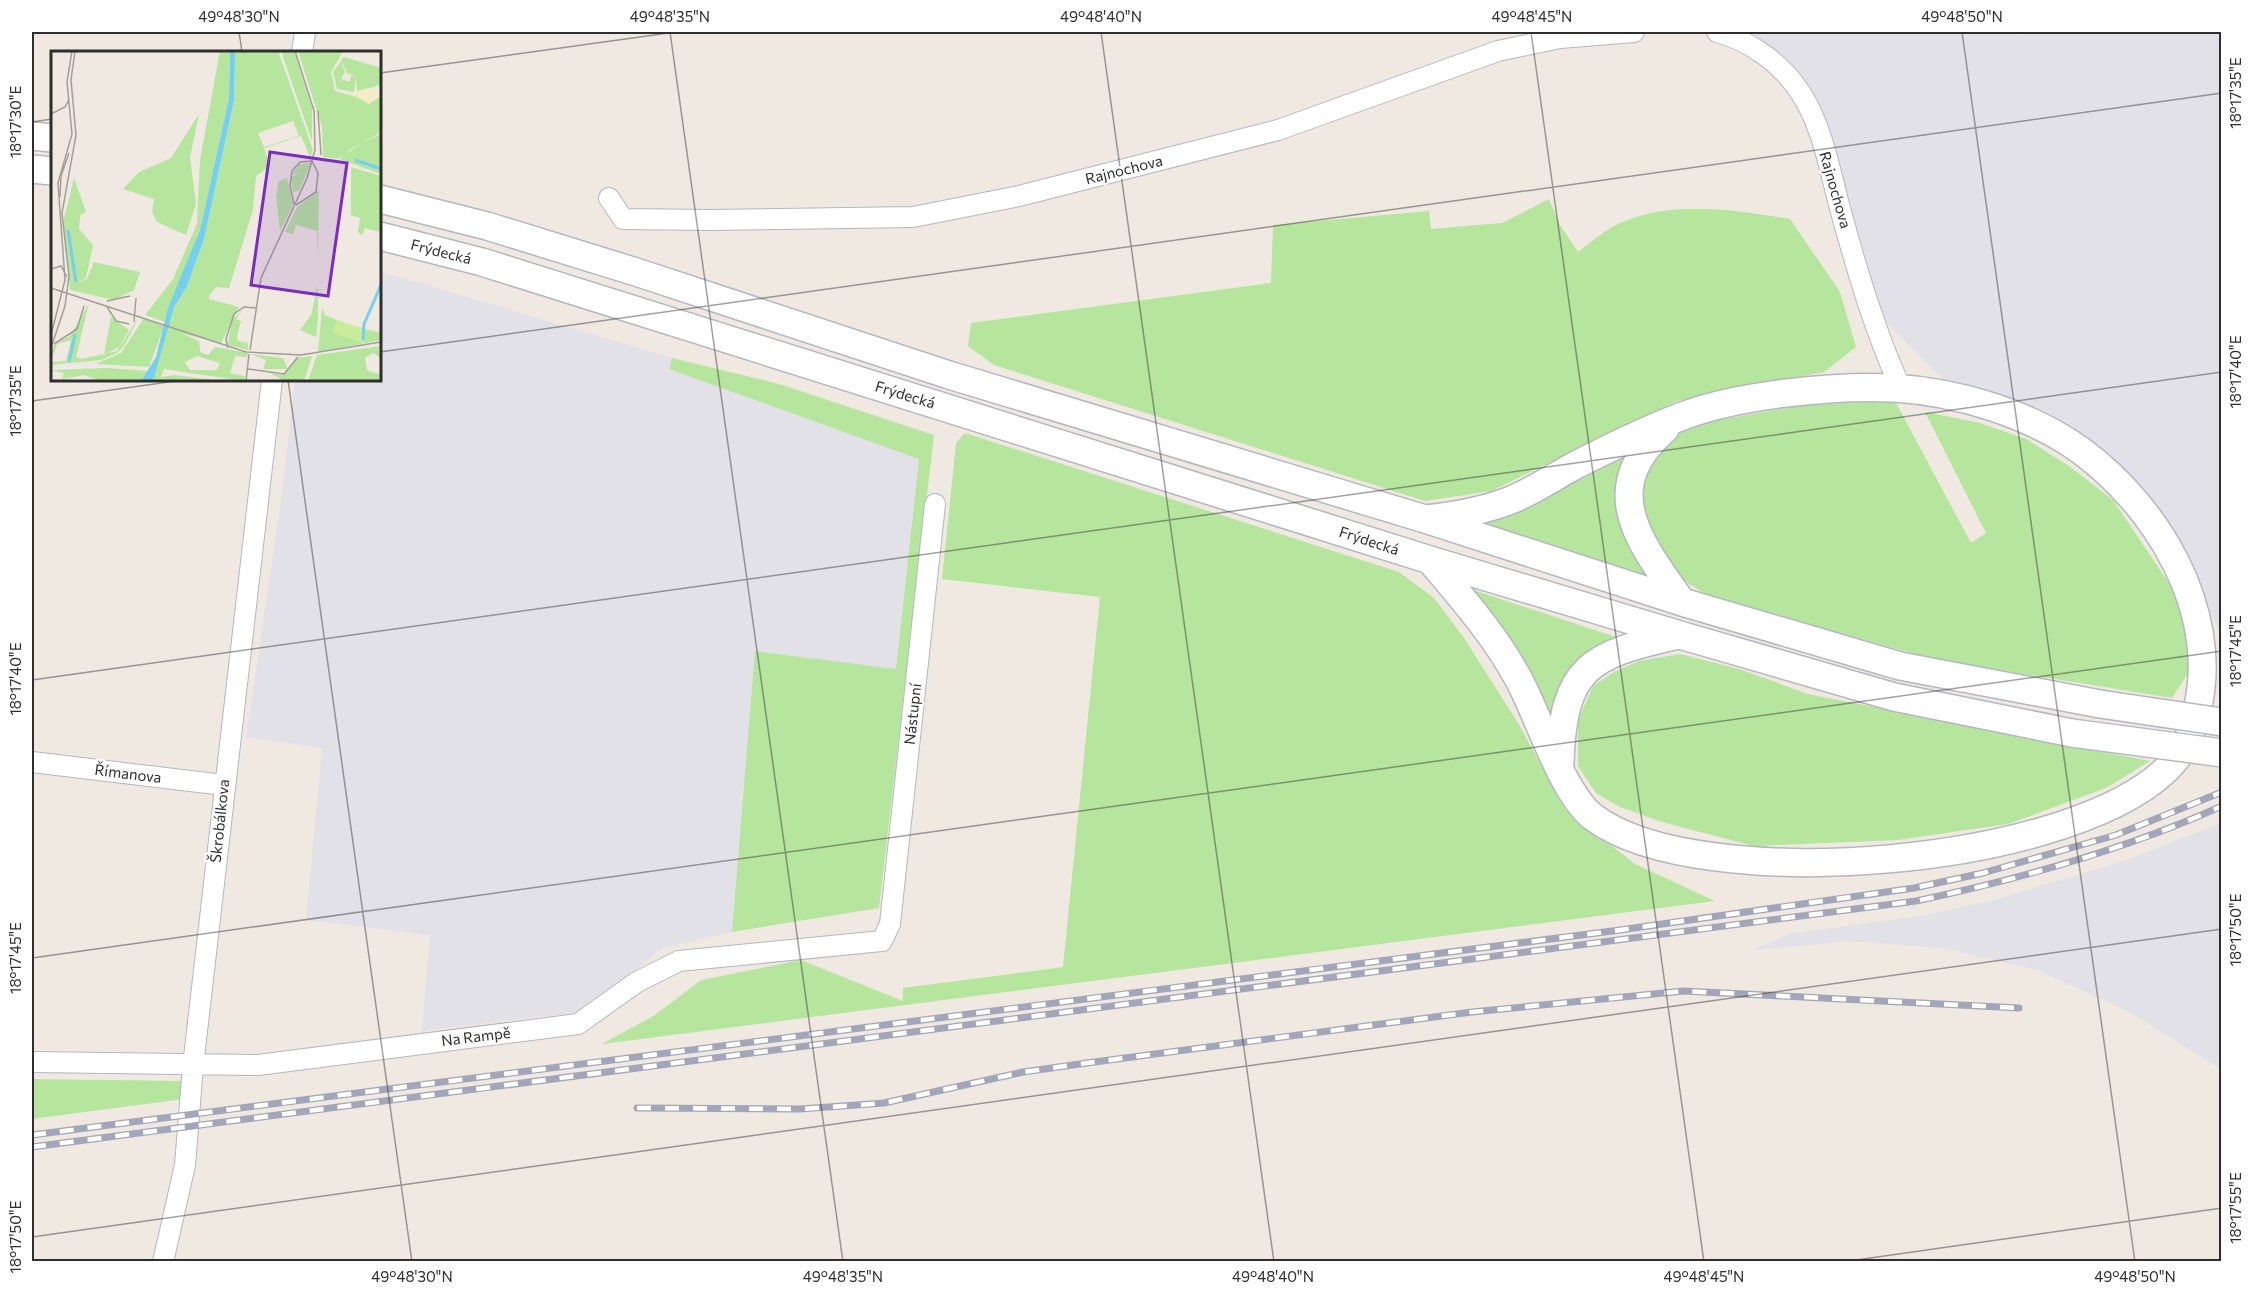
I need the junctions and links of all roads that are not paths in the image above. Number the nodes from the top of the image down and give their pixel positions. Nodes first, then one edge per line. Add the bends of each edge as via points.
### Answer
1 (305, 32) edge
2 (1634, 32) edge
3 (1717, 32) edge
4 (303, 51) edge
5 (32, 136) edge
6 (51, 138) edge
7 (32, 169) edge
8 (51, 171) edge
9 (609, 198) dead end
10 (381, 199) edge
11 (381, 236) edge
12 (272, 381) edge
13 (1901, 389) junction
14 (1683, 415) junction
15 (935, 504) dead end
16 (1425, 519) junction
17 (1430, 560) junction
18 (1682, 602) junction
19 (1680, 635) junction
20 (2222, 722) edge
21 (2222, 753) edge
22 (32, 762) edge
23 (1560, 767) junction
24 (224, 785) junction
25 (890, 924) joint
26 (32, 1062) edge
27 (193, 1066) junction
28 (164, 1262) edge

1 - 4 street
2 - 9 street, Rajnochova via 1560,38 1498,51 1278,130 1019,196 913,217 623,219
3 - 13 street, Rajnochova via 1743,41 1766,57 1801,93 1820,138 1877,333
5 - 6 main road
7 - 8 main road
10 - 16 main road via 532,240 949,375
11 - 17 main road, Frýdecká via 525,275
12 - 24 street, Škrobálkova
13 - 14 main road via 1777,396
13 - 23 main road via 1983,405 2046,430 2102,468 2145,516 2187,588 2201,646 2202,679 2197,711 2190,734 2175,760 2132,794 2046,830 1950,853 1830,862 1698,855 1635,839 1597,820 1585,809
14 - 16 main road via 1576,465 1519,497 1483,510
14 - 18 main road via 1655,438 1640,457 1632,473 1628,499 1632,522 1643,546
15 - 25 street, Nástupní
16 - 18 main road
17 - 19 main road, Frýdecká
17 - 23 main road via 1496,642 1528,697
18 - 20 main road, bridge via 1900,666 2100,704
19 - 21 main road, Frýdecká, bridge via 1894,697 2072,733
19 - 23 main road via 1621,650 1585,671 1566,704
22 - 24 street, Římanova
24 - 27 street, Škrobálkova
25 - 27 street, Na Rampě via 882,941 679,961 637,982 578,1024 258,1065
26 - 27 street, Na Rampě
27 - 28 street, Škrobálkova via 185,1165

